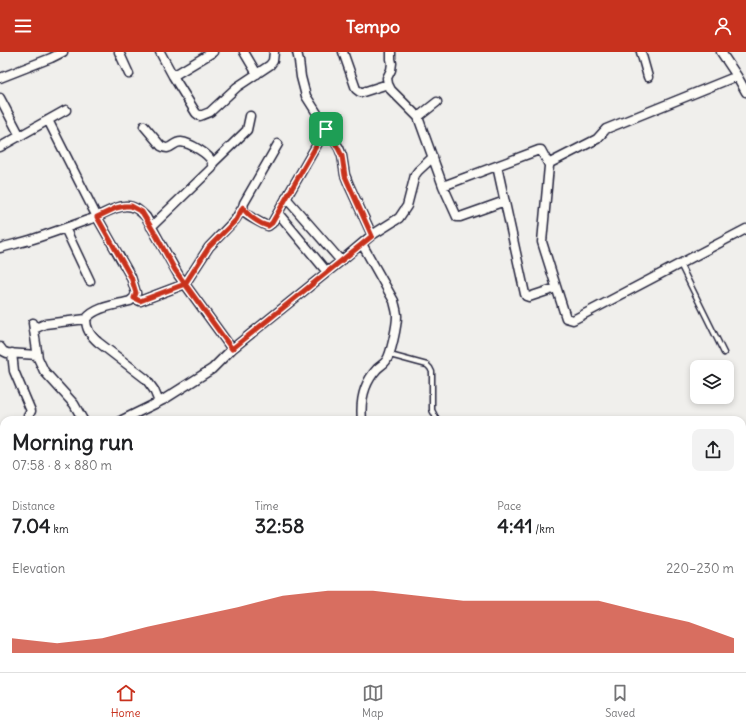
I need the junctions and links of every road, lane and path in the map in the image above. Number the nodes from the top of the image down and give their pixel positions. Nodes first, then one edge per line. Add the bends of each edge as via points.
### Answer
1 (63, 52) edge
2 (119, 52) edge
3 (160, 52) edge
4 (213, 52) edge
5 (244, 52) edge
6 (274, 52) edge
7 (297, 52) edge
8 (343, 52) edge
9 (392, 52) edge
10 (641, 52) edge
11 (720, 52) edge
12 (129, 74) dead end
13 (257, 74) junction
14 (173, 76) junction
15 (737, 76) junction
16 (648, 77) dead end
17 (0, 78) edge
18 (388, 84) junction
19 (746, 92) edge
20 (0, 98) edge
21 (436, 102) dead end
22 (66, 110) dead end
23 (250, 116) dead end
24 (418, 117) junction
25 (48, 120) junction
26 (144, 126) dead end
27 (326, 129) junction
28 (20, 136) junction
29 (278, 144) dead end
30 (0, 146) edge
31 (433, 158) junction
32 (212, 164) junction
33 (549, 165) junction
34 (497, 166) junction
35 (443, 186) junction
36 (286, 198) junction
37 (505, 201) junction
38 (243, 207) junction
39 (278, 213) junction
40 (97, 217) junction
41 (65, 228) junction
42 (151, 228) junction
43 (746, 229) edge
44 (372, 236) junction
45 (362, 244) junction
46 (0, 248) edge
47 (341, 261) junction
48 (679, 264) junction
49 (327, 272) junction
50 (90, 281) dead end
51 (185, 284) junction
52 (556, 288) junction
53 (134, 298) junction
54 (86, 319) junction
55 (0, 347) edge
56 (232, 349) junction
57 (12, 353) junction
58 (724, 353) dead end
59 (37, 355) junction
60 (390, 355) junction
61 (159, 402) junction
62 (28, 416) edge
63 (82, 416) edge
64 (130, 416) edge
65 (362, 416) edge
66 (435, 416) edge

1 - 17 street
2 - 12 street
3 - 14 street
4 - 14 street
5 - 13 street
6 - 13 street via 270,65
7 - 27 street via 306,96
8 - 18 street via 356,88 360,92
9 - 18 street
10 - 16 street
11 - 15 street
13 - 14 street via 237,87 210,112 200,116
15 - 19 street
15 - 33 street via 606,129 597,139
18 - 24 street
20 - 28 street
21 - 24 street
22 - 25 street
23 - 32 street via 247,130
24 - 31 street
25 - 28 street
25 - 40 street
26 - 32 street via 165,149 180,142 193,146 205,154
27 - 36 street
27 - 44 street via 342,156 345,176
28 - 30 street
29 - 38 street
31 - 35 street
31 - 44 street via 415,175 403,213
32 - 42 street via 212,168
33 - 34 street via 539,150
33 - 52 street via 542,242
34 - 35 street
34 - 37 street
35 - 37 street via 457,217
36 - 39 street
36 - 47 street
37 - 52 street via 524,294 529,297
38 - 39 street via 245,212 268,226
38 - 51 street via 236,220 209,247
39 - 49 street
40 - 41 street
40 - 42 street via 116,208 131,206 142,212
40 - 53 street via 131,277 136,293
41 - 46 street
41 - 50 street
42 - 51 street
43 - 48 street
44 - 45 street
45 - 47 street
45 - 60 street via 394,301 397,317
47 - 49 street
48 - 52 street via 573,320 566,318
48 - 58 lane
49 - 56 street
51 - 53 street via 140,301
51 - 56 street
53 - 54 street via 96,310
54 - 59 street via 33,326
54 - 61 street via 88,331 92,336 146,379
55 - 57 street via 3,351
56 - 61 street via 212,369
57 - 59 street
57 - 62 street via 14,370 31,411
59 - 63 street via 44,372 74,404
60 - 65 street via 369,379 362,399
60 - 66 lane via 430,368 432,410
61 - 64 street

